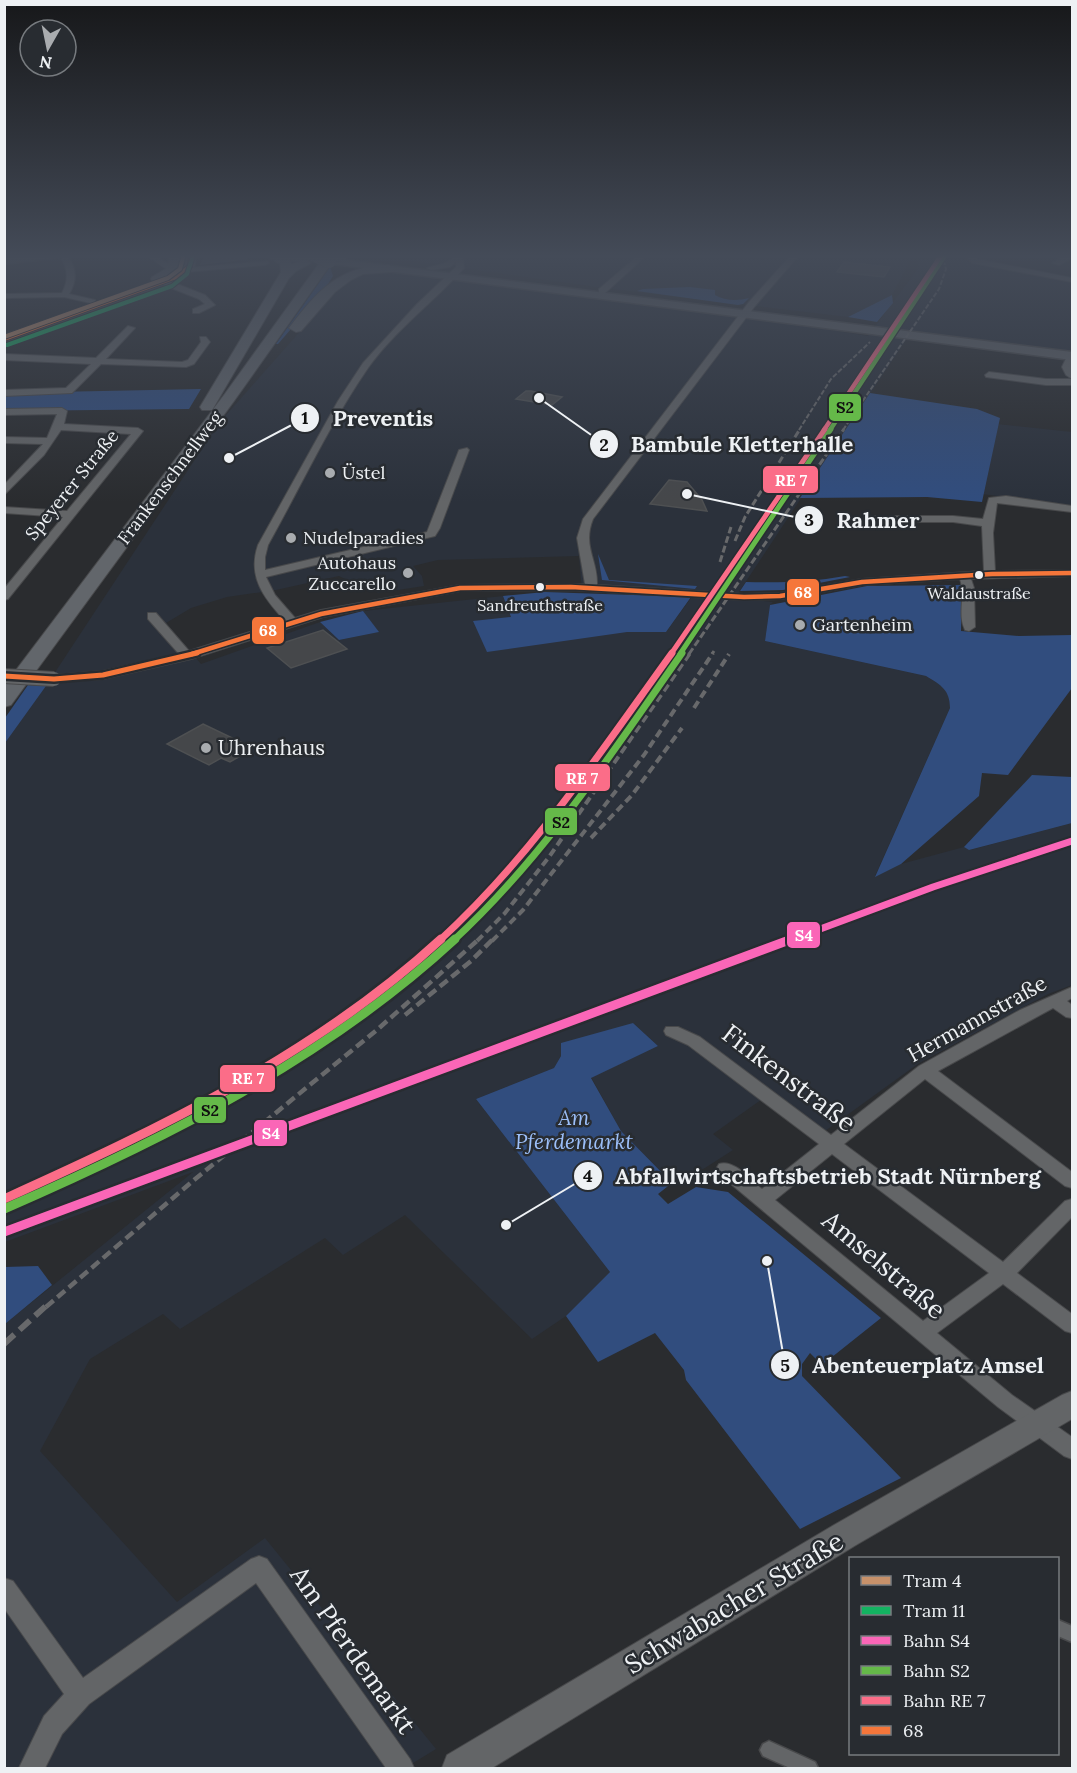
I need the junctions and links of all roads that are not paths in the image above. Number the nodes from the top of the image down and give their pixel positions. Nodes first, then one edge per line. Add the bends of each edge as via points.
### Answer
1 (122, 337) edge
2 (246, 337) edge
3 (266, 337) edge
4 (285, 337) edge
5 (392, 337) edge
6 (728, 337) edge
7 (934, 337) edge
8 (203, 339) dead end
9 (1072, 343) edge
10 (1072, 355) edge
11 (4, 357) edge
12 (98, 361) junction
13 (989, 375) dead end
14 (1072, 376) edge
15 (1072, 382) edge
16 (4, 393) edge
17 (213, 410) junction
18 (4, 412) edge
19 (60, 427) junction
20 (4, 440) edge
21 (47, 441) junction
22 (464, 450) dead end
23 (4, 492) edge
24 (1072, 509) edge
25 (4, 510) edge
26 (72, 515) junction
27 (869, 519) dead end
28 (988, 523) junction
29 (1072, 573) edge
30 (992, 574) junction
31 (259, 575) junction
32 (964, 576) junction
33 (591, 587) junction
34 (5, 596) edge
35 (152, 616) dead end
36 (292, 622) junction
37 (969, 627) dead end
38 (187, 656) junction
39 (4, 676) edge
40 (4, 701) edge
41 (1072, 992) edge
42 (1054, 1000) junction
43 (1072, 1013) edge
44 (672, 1030) dead end
45 (925, 1070) junction
46 (833, 1144) junction
47 (725, 1169) dead end
48 (1072, 1180) edge
49 (763, 1199) junction
50 (1072, 1206) edge
51 (1004, 1273) junction
52 (1072, 1325) edge
53 (922, 1333) junction
54 (1072, 1404) edge
55 (1037, 1425) junction
56 (1072, 1449) edge
57 (5, 1589) edge
58 (80, 1695) junction
59 (769, 1750) dead end
60 (32, 1768) edge
61 (401, 1768) edge
62 (460, 1768) edge
63 (810, 1768) edge

1 - 12 street
2 - 17 highway
3 - 17 highway, Frankenschnellweg
4 - 17 highway
5 - 31 street via 366,365 343,401 266,537 260,551
6 - 33 street via 583,529 581,538
7 - 10 main road
8 - 12 street via 206,342 187,364
9 - 10 street
10 - 14 street via 1066,366
11 - 12 street
12 - 16 street via 69,391
13 - 15 street
17 - 39 highway, Frankenschnellweg
17 - 40 highway, Frankenschnellweg
18 - 19 street via 62,411
19 - 21 street
19 - 26 street, Speyerer Straße via 138,431
20 - 21 street
21 - 23 street
22 - 31 street via 435,528 428,535
24 - 28 street via 993,500
25 - 26 street
26 - 34 street, Speyerer Straße
27 - 28 street
28 - 30 street via 988,569
29 - 30 street
30 - 32 street
31 - 36 street via 272,600
32 - 33 street via 862,582 780,596
32 - 37 street via 970,585
33 - 36 street via 460,588
35 - 38 street
36 - 38 street
38 - 39 street, bridge via 103,675 54,679
41 - 42 street, Hermannstraße
42 - 43 street
42 - 45 street, Hermannstraße
44 - 46 street, Finkenstraße via 694,1041
45 - 46 street, Hermannstraße
45 - 48 street
46 - 49 street, Hermannstraße
46 - 51 street, Finkenstraße
47 - 49 street, Amselstraße
49 - 53 street, Amselstraße
50 - 51 street
51 - 52 street, Finkenstraße
51 - 53 street
53 - 55 street, Amselstraße
54 - 55 main road, Schwabacher Straße
55 - 56 street, Amselstraße
55 - 62 main road, Schwabacher Straße via 845,1535
57 - 58 street
58 - 60 street, Am Pferdemarkt via 53,1725
58 - 61 street, Am Pferdemarkt via 260,1568
59 - 63 street

